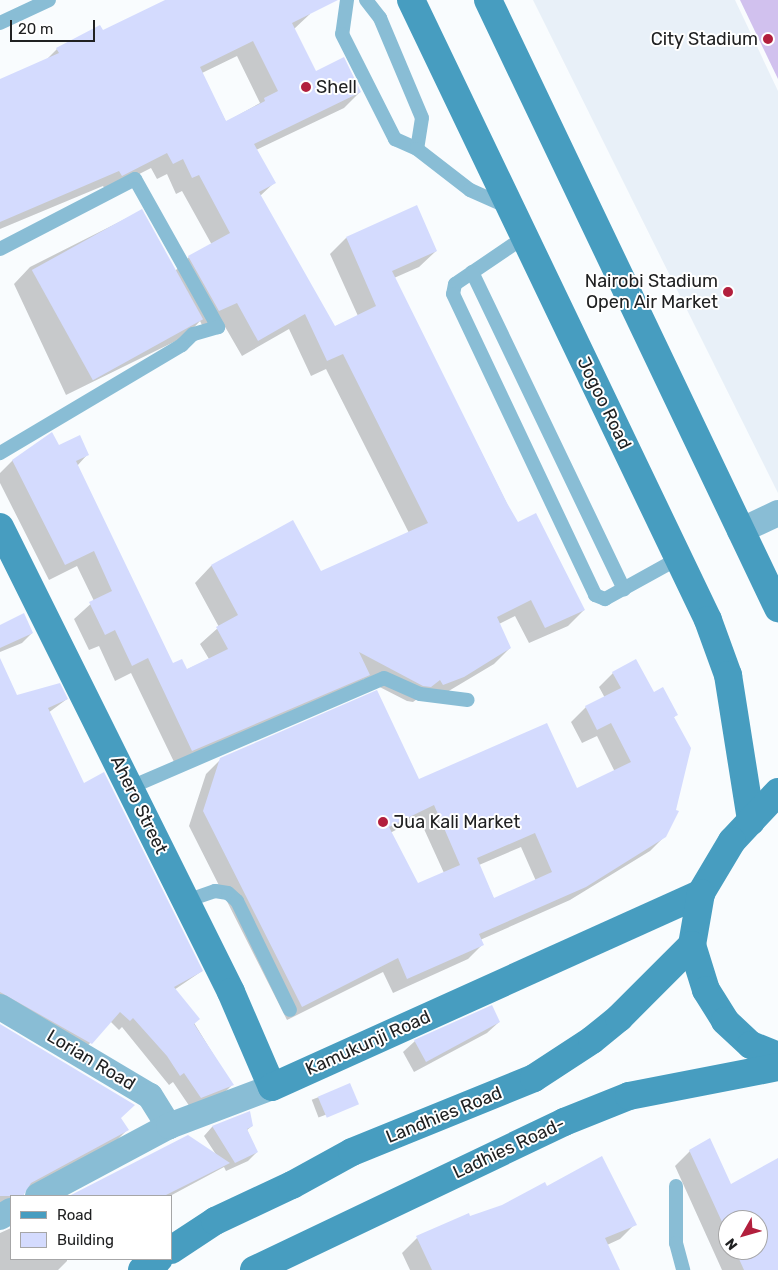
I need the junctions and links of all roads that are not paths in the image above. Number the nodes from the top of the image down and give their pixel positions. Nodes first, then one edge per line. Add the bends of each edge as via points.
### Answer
1 (49, 0) edge
2 (347, 0) edge
3 (366, 0) edge
4 (411, 0) edge
5 (488, 0) edge
6 (0, 23) edge
7 (417, 149) junction
8 (508, 207) junction
9 (523, 238) junction
10 (0, 249) edge
11 (472, 272) junction
12 (0, 453) edge
13 (778, 513) edge
14 (0, 527) edge
15 (740, 530) junction
16 (679, 558) junction
17 (624, 589) junction
18 (778, 608) edge
19 (468, 700) dead end
20 (131, 787) junction
21 (778, 792) edge
22 (751, 821) junction
23 (701, 893) junction
24 (186, 901) junction
25 (692, 945) junction
26 (0, 1007) edge
27 (290, 1010) dead end
28 (778, 1056) edge
29 (778, 1066) edge
30 (272, 1087) junction
31 (169, 1126) junction
32 (676, 1186) dead end
33 (40, 1195) edge
34 (172, 1249) edge
35 (157, 1260) edge
36 (142, 1270) edge
37 (254, 1270) edge
38 (683, 1270) edge

1 - 6 lane
2 - 7 lane via 342,34 395,139
3 - 7 lane via 380,18 422,118
4 - 8 main road, Jogoo Road
5 - 15 main road
7 - 8 lane via 470,190
8 - 9 main road, Jogoo Road
9 - 11 lane
9 - 16 main road, Jogoo Road
10 - 12 lane via 135,179 218,327 193,334 182,345
11 - 17 lane
11 - 17 lane via 456,284 453,294 595,595 605,599
13 - 15 street
14 - 20 main road, Ahero Street
15 - 18 main road
16 - 17 lane
16 - 22 main road, Jogoo Road via 728,675
19 - 20 lane via 420,694 384,678
20 - 24 main road, Ahero Street
21 - 22 main road
22 - 23 main road via 732,841
23 - 25 main road
23 - 30 main road, Kamukunji Road
24 - 27 lane via 215,891 228,893 237,901
24 - 30 main road, Ahero Street
25 - 28 main road via 706,990 725,1021 751,1045
25 - 34 main road, Landhies Road via 619,1018 534,1078 352,1152 292,1185 215,1220
26 - 31 street, Lorian Road via 150,1096
29 - 37 main road, Ladhies Road- via 629,1096 564,1122
30 - 31 street, Kamukunji Road
31 - 33 street, Kamukunji Road
32 - 38 lane via 676,1243
35 - 36 main road

